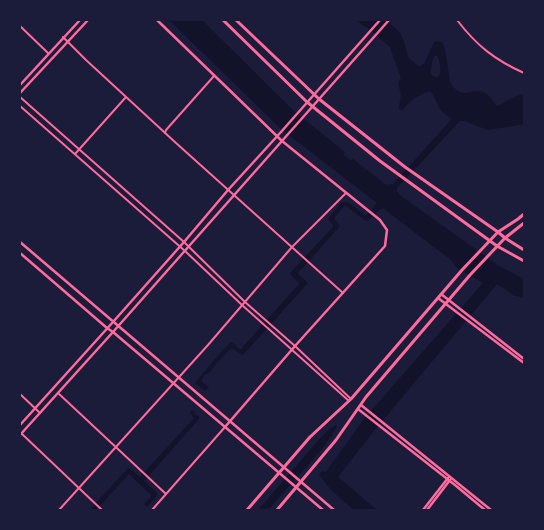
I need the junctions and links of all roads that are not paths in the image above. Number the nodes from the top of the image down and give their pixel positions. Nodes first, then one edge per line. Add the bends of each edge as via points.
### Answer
1 (80, 20) edge
2 (88, 20) edge
3 (157, 20) edge
4 (223, 20) edge
5 (236, 20) edge
6 (380, 20) edge
7 (389, 20) edge
8 (457, 20) edge
9 (20, 26) edge
10 (63, 37) junction
11 (67, 42) junction
12 (48, 53) junction
13 (524, 73) edge
14 (214, 76) junction
15 (20, 85) edge
16 (20, 93) edge
17 (313, 95) junction
18 (20, 97) edge
19 (126, 97) junction
20 (319, 100) junction
21 (307, 102) junction
22 (20, 106) edge
23 (312, 106) junction
24 (165, 133) junction
25 (277, 136) junction
26 (282, 141) junction
27 (79, 150) junction
28 (75, 154) junction
29 (228, 190) junction
30 (346, 193) junction
31 (234, 196) junction
32 (524, 214) edge
33 (524, 223) edge
34 (498, 232) junction
35 (504, 238) junction
36 (490, 240) junction
37 (20, 242) edge
38 (184, 242) junction
39 (180, 246) junction
40 (497, 246) junction
41 (188, 247) junction
42 (292, 248) junction
43 (524, 250) edge
44 (185, 251) junction
45 (20, 253) edge
46 (524, 261) edge
47 (343, 293) junction
48 (441, 294) junction
49 (438, 298) junction
50 (449, 300) junction
51 (245, 302) junction
52 (446, 304) junction
53 (242, 305) junction
54 (113, 322) junction
55 (118, 326) junction
56 (107, 328) junction
57 (113, 332) junction
58 (295, 346) junction
59 (292, 350) junction
60 (524, 359) edge
61 (524, 363) edge
62 (179, 378) junction
63 (174, 383) junction
64 (58, 393) junction
65 (20, 394) edge
66 (350, 400) junction
67 (361, 405) junction
68 (35, 408) junction
69 (358, 409) junction
70 (40, 413) junction
71 (230, 421) junction
72 (20, 425) edge
73 (225, 427) junction
74 (21, 434) edge
75 (116, 447) junction
76 (284, 468) junction
77 (280, 473) junction
78 (449, 478) junction
79 (301, 482) junction
80 (297, 487) junction
81 (79, 488) junction
82 (166, 494) junction
83 (60, 510) edge
84 (102, 510) edge
85 (152, 510) edge
86 (247, 510) edge
87 (277, 510) edge
88 (324, 510) edge
89 (334, 510) edge
90 (423, 510) edge
91 (427, 510) edge
92 (485, 510) edge
93 (491, 510) edge

1 - 10 main road
2 - 11 main road
3 - 14 main road
4 - 21 main road
5 - 17 main road
6 - 17 main road
7 - 20 main road
8 - 13 street via 490,55
9 - 12 street
10 - 11 street
10 - 12 main road
11 - 16 main road
11 - 19 street
12 - 15 main road
14 - 24 street
14 - 25 main road
17 - 20 main road
17 - 21 main road
18 - 27 street
19 - 24 street
19 - 27 street
20 - 23 main road
20 - 34 main road via 405,167
21 - 23 main road
21 - 25 main road
22 - 28 street
23 - 26 main road
23 - 36 main road via 392,170
24 - 29 street
25 - 26 main road
25 - 29 main road
26 - 30 main road
26 - 31 main road
27 - 28 street
27 - 38 street
28 - 39 street
29 - 31 street
29 - 38 main road
30 - 42 street
30 - 47 main road via 380,220 387,230 384,246
31 - 41 main road
31 - 42 street
32 - 34 main road
33 - 35 main road
34 - 35 main road
34 - 36 main road
35 - 40 main road
35 - 43 main road
36 - 40 main road
36 - 48 main road
37 - 54 main road
38 - 39 main road
38 - 41 street
39 - 44 street
39 - 54 main road
40 - 46 main road
40 - 50 main road
41 - 44 main road
41 - 51 street
42 - 47 street
42 - 51 street
44 - 53 street
44 - 55 main road
45 - 56 main road
47 - 58 main road
48 - 49 main road
48 - 50 main road
49 - 52 main road
49 - 66 main road
50 - 52 main road
50 - 60 main road
51 - 53 street
51 - 58 street
52 - 61 main road
52 - 67 main road
53 - 59 street
53 - 62 street
54 - 55 main road
54 - 56 main road
55 - 57 main road
55 - 62 main road
56 - 57 main road
56 - 68 main road
57 - 63 main road
57 - 64 main road
58 - 59 main road
58 - 66 street
59 - 66 street
59 - 71 main road
62 - 63 street
62 - 71 main road
63 - 73 main road
63 - 75 street
64 - 70 main road
64 - 75 street
65 - 68 street
66 - 76 main road via 310,437
67 - 69 main road
67 - 78 main road
68 - 70 street
68 - 72 main road
69 - 78 main road
69 - 79 main road
70 - 74 main road
71 - 73 main road
71 - 76 main road
73 - 77 main road
73 - 82 street
74 - 81 street
75 - 81 street
75 - 82 street
76 - 77 main road
76 - 79 main road
77 - 80 main road
77 - 86 main road
78 - 90 main road
78 - 91 main road
78 - 92 main road
78 - 93 main road
79 - 80 main road
79 - 89 main road
80 - 87 main road
80 - 88 main road
81 - 83 street
81 - 84 street
82 - 85 street

